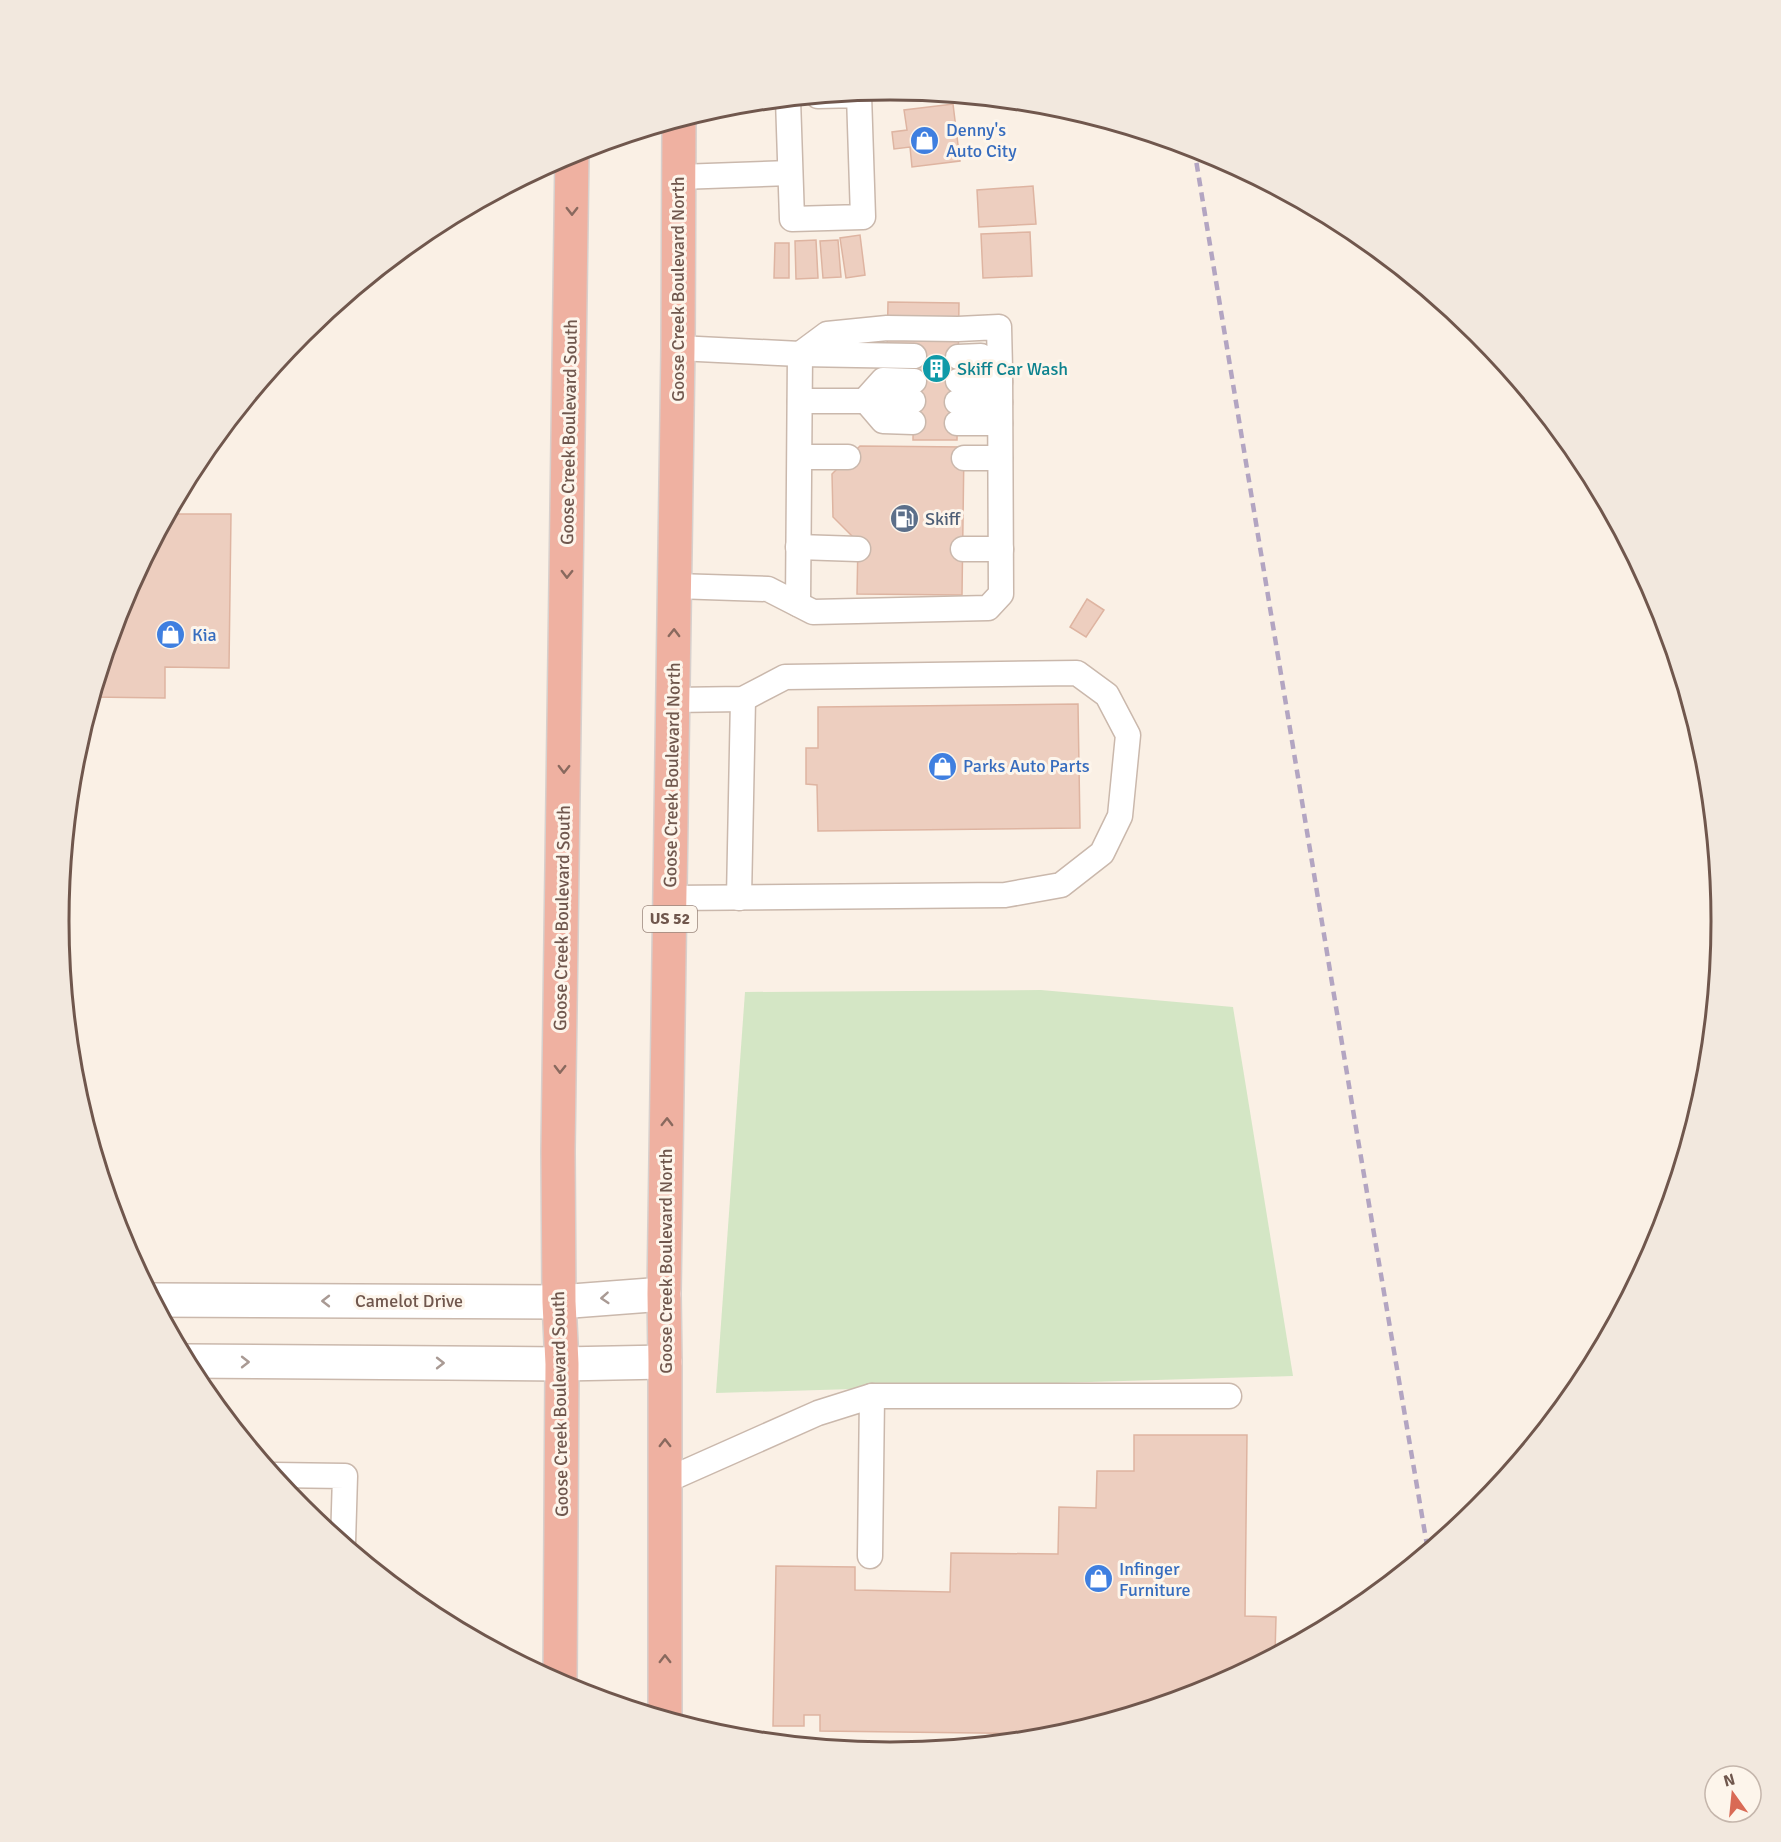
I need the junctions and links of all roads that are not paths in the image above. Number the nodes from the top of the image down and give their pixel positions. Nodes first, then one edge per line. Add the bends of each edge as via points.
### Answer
1 (859, 100) edge
2 (788, 106) edge
3 (679, 127) edge
4 (572, 164) edge
5 (790, 173) junction
6 (679, 177) junction
7 (678, 348) junction
8 (800, 354) junction
9 (914, 356) dead end
10 (958, 357) dead end
11 (1000, 394) junction
12 (865, 400) junction
13 (800, 401) junction
14 (800, 457) junction
15 (848, 457) dead end
16 (964, 458) dead end
17 (1000, 458) junction
18 (798, 547) junction
19 (858, 549) dead end
20 (963, 549) dead end
21 (1000, 549) junction
22 (675, 586) junction
23 (798, 604) junction
24 (743, 699) junction
25 (673, 700) junction
26 (670, 898) junction
27 (739, 898) junction
28 (664, 1294) junction
29 (559, 1302) junction
30 (165, 1306) edge
31 (197, 1361) edge
32 (665, 1362) junction
33 (562, 1364) junction
34 (872, 1395) junction
35 (1229, 1396) dead end
36 (285, 1475) edge
37 (665, 1481) junction
38 (343, 1534) edge
39 (870, 1556) dead end
40 (560, 1673) edge
41 (665, 1711) edge

1 - 5 lane via 863,217 792,219
2 - 5 lane
3 - 6 highway, Goose Creek Boulevard North / US 52
4 -> 29 highway, Goose Creek Boulevard South
5 - 6 lane
6 - 7 highway, Goose Creek Boulevard North / US 52
7 - 8 lane
7 - 22 highway, Goose Creek Boulevard North / US 52
8 - 9 lane
8 - 11 lane via 827,334 887,328 999,327
8 - 13 lane
10 - 11 lane via 981,356
11 - 11 lane via 958,402
11 - 17 lane
12 - 12 lane via 883,421 913,401 883,380
12 - 13 lane
13 - 14 lane
14 - 15 lane
14 - 18 lane
16 - 17 lane
17 - 21 lane
18 - 19 lane
18 - 23 lane
20 - 21 lane
21 - 23 lane via 1001,594 988,608 813,612
22 - 23 lane via 768,589
25 -> 22 highway, Goose Creek Boulevard North / US 52
24 - 25 lane
24 - 27 lane
24 - 27 lane via 785,677 1077,673 1107,695 1128,735 1120,816 1102,853 1061,885 1005,895
25 - 26 highway, Goose Creek Boulevard North / US 52
26 - 27 lane
28 -> 26 highway, Goose Creek Boulevard North / US 52
28 -> 29 street, Camelot Drive
28 - 32 highway, Goose Creek Boulevard North / US 52
29 -> 30 street, Camelot Drive
29 - 33 highway, Goose Creek Boulevard South
31 -> 33 street
32 - 33 street
37 -> 32 highway, Goose Creek Boulevard North / US 52
33 - 40 highway, Goose Creek Boulevard South
34 - 35 lane
34 - 37 lane via 818,1413
34 - 39 lane
36 - 38 lane via 345,1476
41 -> 37 highway, Goose Creek Boulevard North / US 52

